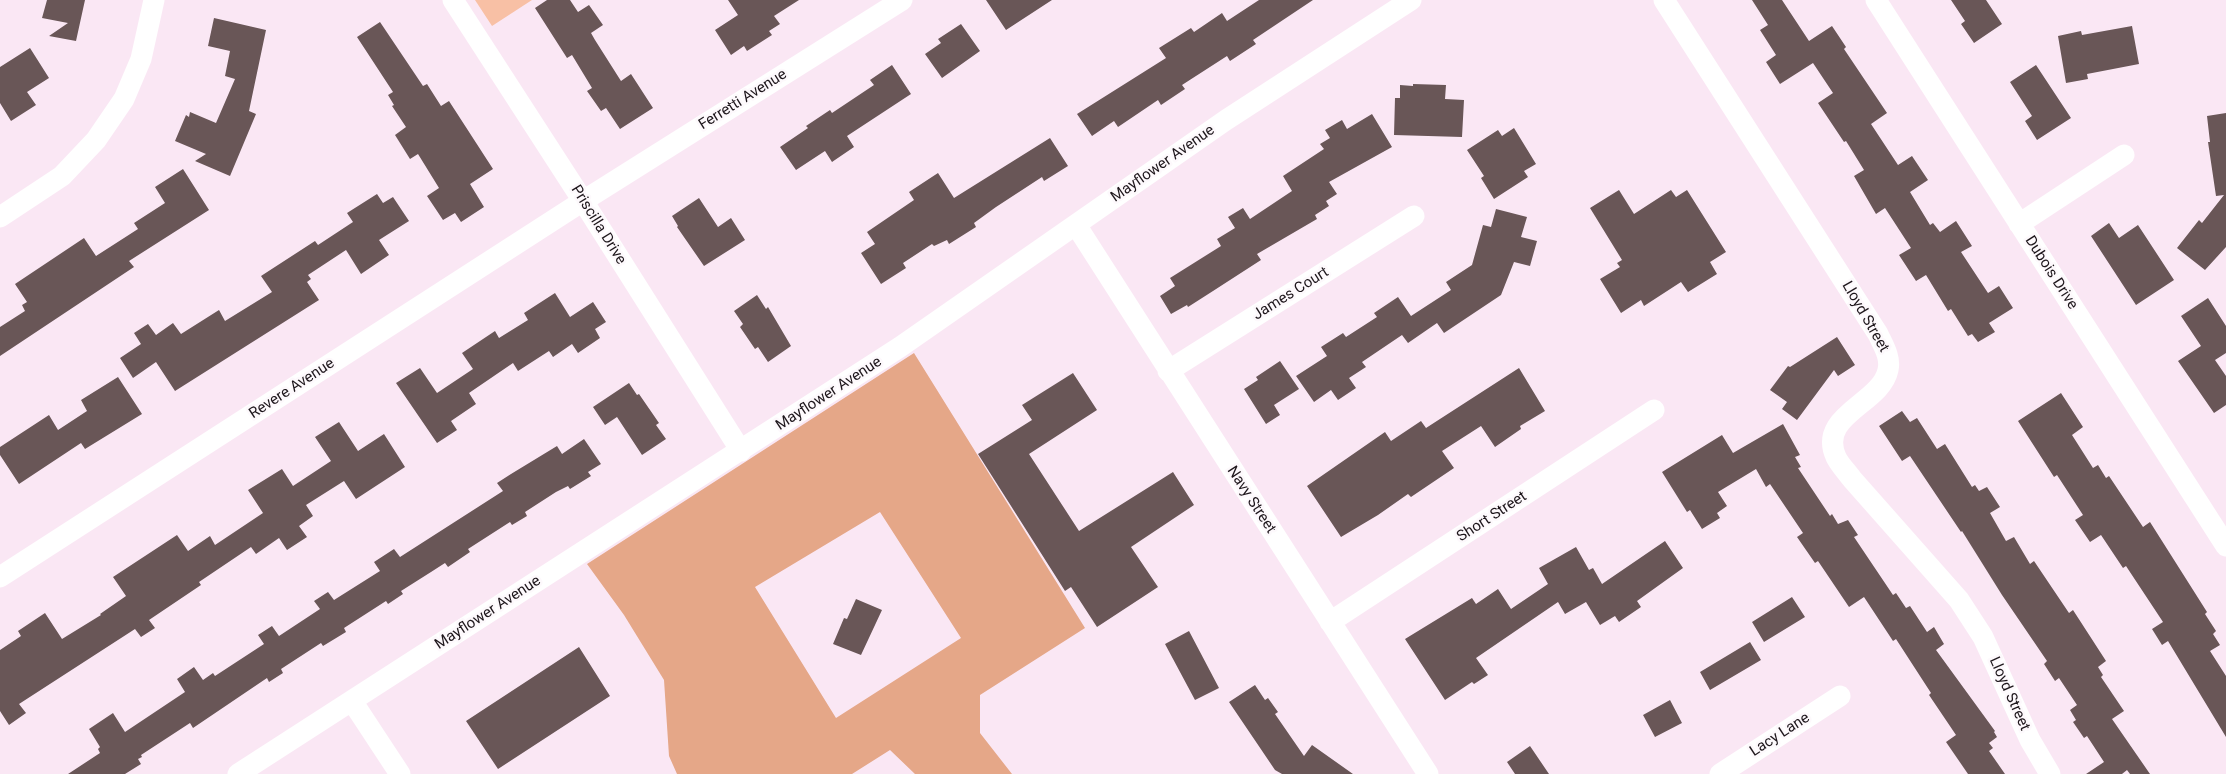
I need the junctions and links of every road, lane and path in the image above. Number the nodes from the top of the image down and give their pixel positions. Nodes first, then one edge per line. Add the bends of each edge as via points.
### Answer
1 (154, 0) edge
2 (453, 0) edge
3 (902, 0) edge
4 (1411, 0) edge
5 (1664, 0) edge
6 (1876, 0) edge
7 (2124, 155) dead end
8 (584, 201) junction
9 (1414, 216) dead end
10 (0, 217) edge
11 (2019, 224) junction
12 (1076, 225) junction
13 (1168, 371) junction
14 (1654, 410) dead end
15 (741, 451) junction
16 (2226, 546) edge
17 (0, 577) edge
18 (1330, 622) junction
19 (1840, 696) dead end
20 (352, 700) junction
21 (238, 774) edge
22 (400, 774) edge
23 (1428, 774) edge
24 (1720, 774) edge
25 (2050, 774) edge

1 - 10 street via 141,59 124,100 96,140 62,176
2 - 8 street, Priscilla Drive
3 - 8 street, Ferretti Avenue
4 - 12 street, Mayflower Avenue via 1218,125
5 - 25 street, Lloyd Street via 1873,326 1888,356 1888,371 1878,391 1845,416 1836,429 1832,444 1836,458 1959,600 1983,637 2030,740
6 - 11 street, Dubois Drive
7 - 11 street
8 - 15 street, Priscilla Drive
8 - 17 street, Revere Avenue
9 - 13 street, James Court
11 - 16 street, Dubois Drive
12 - 13 street, Navy Street
12 - 15 street, Mayflower Avenue via 900,347
13 - 18 street, Navy Street
14 - 18 street, Short Street
15 - 20 street, Mayflower Avenue
18 - 23 street, Navy Street
19 - 24 street, Lacy Lane
20 - 21 street, Mayflower Avenue
20 - 22 street

